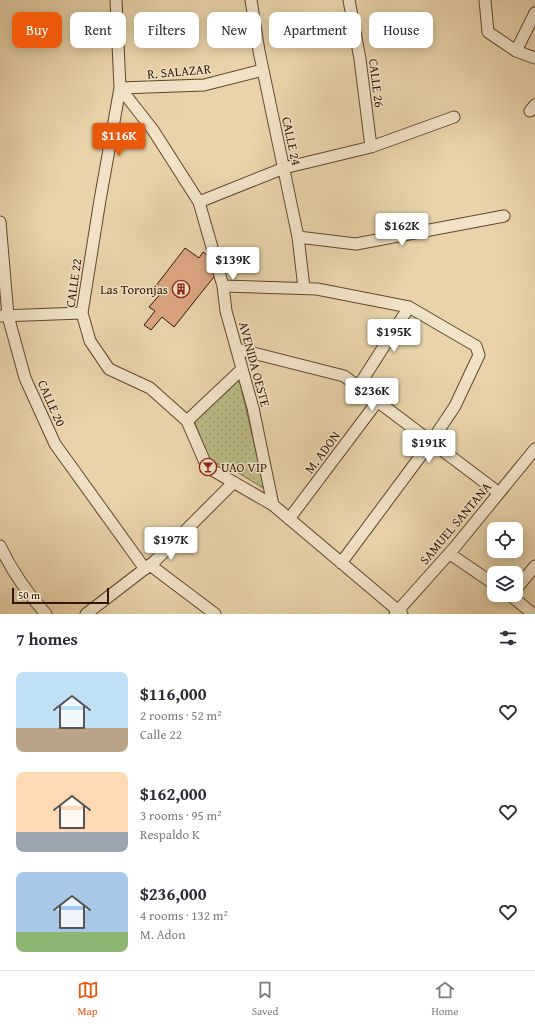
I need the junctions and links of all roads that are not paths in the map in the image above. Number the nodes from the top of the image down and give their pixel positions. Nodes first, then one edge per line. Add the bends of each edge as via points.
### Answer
1 (116, 0) edge
2 (251, 0) edge
3 (349, 0) edge
4 (485, 0) edge
5 (535, 13) edge
6 (516, 51) junction
7 (535, 58) edge
8 (263, 70) junction
9 (120, 88) junction
10 (454, 117) dead end
11 (371, 146) junction
12 (284, 168) junction
13 (199, 202) junction
14 (504, 216) dead end
15 (0, 222) edge
16 (298, 237) junction
17 (223, 286) junction
18 (304, 288) junction
19 (410, 307) junction
20 (82, 313) junction
21 (4, 316) edge
22 (237, 349) junction
23 (242, 369) junction
24 (358, 387) junction
25 (377, 402) junction
26 (187, 421) junction
27 (431, 442) junction
28 (535, 449) edge
29 (234, 482) junction
30 (499, 493) junction
31 (273, 505) junction
32 (289, 519) junction
33 (0, 546) edge
34 (450, 554) junction
35 (341, 563) junction
36 (535, 566) edge
37 (147, 567) junction
38 (487, 579) edge
39 (523, 581) edge
40 (518, 602) edge
41 (399, 613) edge
42 (46, 614) edge
43 (86, 614) edge
44 (215, 614) edge
45 (533, 614) edge

1 - 9 street, CALLE 22
2 - 8 street, CALLE 24
3 - 11 street, CALLE 26 via 360,59
4 - 6 street via 488,32
5 - 6 street
6 - 7 street
8 - 9 street, R. SALAZAR via 204,85
8 - 12 street, CALLE 24
9 - 13 street, AVENIDA OESTE via 154,130
9 - 20 street, CALLE 22
10 - 11 street
11 - 12 street
12 - 13 street
12 - 16 street, CALLE 24
13 - 17 street, AVENIDA OESTE
14 - 16 street via 356,244
15 - 21 street, CALLE 20
16 - 18 street, CALLE 24
17 - 18 street
17 - 22 street, AVENIDA OESTE via 226,311
18 - 19 street
19 - 24 street
19 - 27 street via 476,346 479,355 455,406
20 - 21 street
20 - 26 street, CALLE 22 via 90,341 110,369 150,388
21 - 37 street, CALLE 20 via 25,378 51,437
22 - 23 street, AVENIDA OESTE
22 - 24 street via 344,376
23 - 26 street
23 - 31 street, AVENIDA OESTE via 253,408
24 - 25 street
25 - 27 street
25 - 32 street, M. ADON
26 - 29 street, CALLE 22 via 207,467
27 - 30 street
27 - 35 street
28 - 30 street, SAMUEL SANTANA
29 - 31 street, CALLE 22
29 - 37 street
30 - 34 street, SAMUEL SANTANA
31 - 32 street
32 - 35 street
33 - 42 street via 11,567
34 - 38 street
34 - 41 street, SAMUEL SANTANA
35 - 41 street
36 - 39 street
37 - 43 street
37 - 44 street, CALLE 20
40 - 45 street

